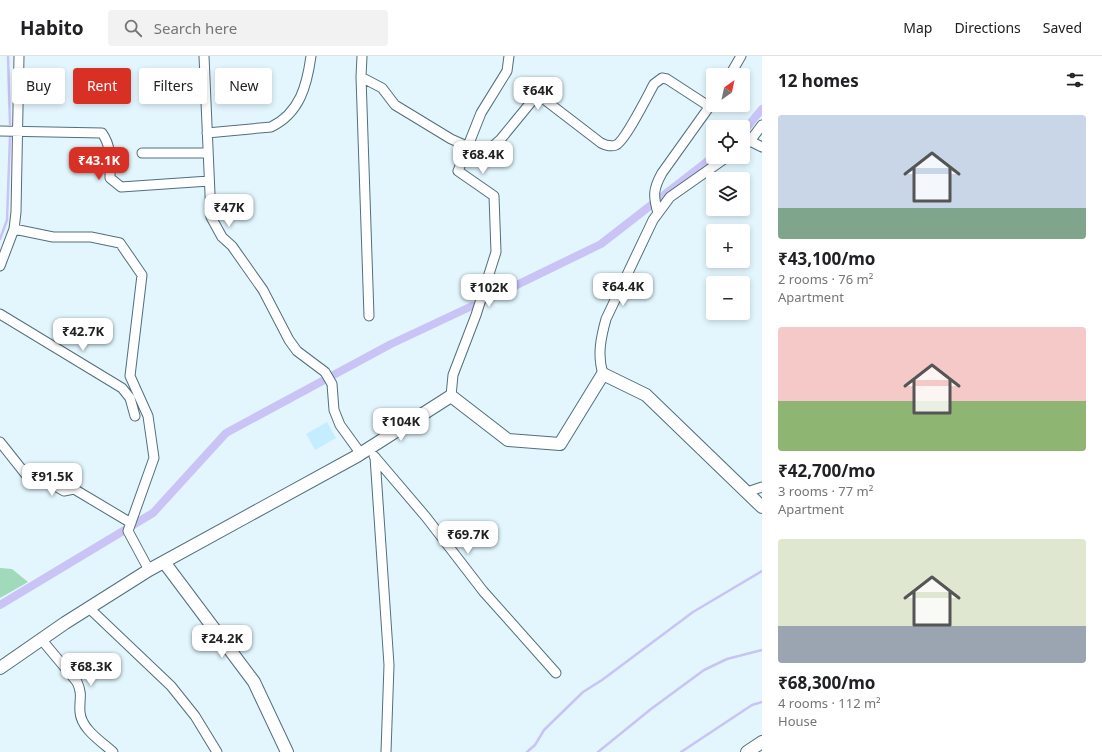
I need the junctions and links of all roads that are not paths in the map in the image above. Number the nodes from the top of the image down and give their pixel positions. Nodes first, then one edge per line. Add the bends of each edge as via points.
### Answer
1 (19, 56) edge
2 (204, 56) edge
3 (310, 56) edge
4 (362, 56) edge
5 (509, 56) edge
6 (741, 56) edge
7 (734, 68) edge
8 (361, 77) junction
9 (706, 101) edge
10 (706, 111) edge
11 (762, 125) edge
12 (18, 130) junction
13 (0, 131) edge
14 (207, 133) junction
15 (750, 140) edge
16 (750, 145) edge
17 (762, 147) edge
18 (468, 148) junction
19 (208, 152) junction
20 (142, 153) dead end
21 (717, 164) edge
22 (209, 181) junction
23 (657, 210) junction
24 (14, 229) junction
25 (0, 266) edge
26 (0, 314) edge
27 (369, 316) dead end
28 (603, 374) junction
29 (451, 396) junction
30 (135, 416) dead end
31 (0, 442) edge
32 (368, 453) junction
33 (762, 487) edge
34 (747, 492) junction
35 (762, 507) edge
36 (131, 523) junction
37 (164, 562) junction
38 (149, 570) junction
39 (89, 608) junction
40 (41, 639) junction
41 (0, 668) edge
42 (556, 673) dead end
43 (762, 742) edge
44 (214, 751) edge
45 (113, 752) edge
46 (286, 752) edge
47 (386, 752) edge
48 (747, 752) edge

1 - 12 street
2 - 14 street
3 - 14 street via 303,96 296,107 280,122 271,127
4 - 8 street
5 - 18 street via 507,71 480,113
6 - 7 street
8 - 18 street via 382,88 395,105
8 - 27 street
9 - 18 street via 662,78 654,84 624,137 616,145 610,146 601,143 545,100 536,98 492,146 476,150
10 - 23 street via 662,173 654,192
11 - 15 street
12 - 13 street
12 - 22 street via 102,133 107,140 110,153 110,178 121,187
12 - 24 street
14 - 19 street
16 - 17 street
18 - 29 street via 458,171 494,196 496,252 453,375
19 - 20 street
19 - 22 street
21 - 23 street via 670,197
22 - 32 street via 211,217 222,237 232,246 263,290 297,351 325,372 331,381 334,410 340,425
23 - 28 street via 606,319 600,353
24 - 25 street
24 - 36 street via 53,238 91,237 120,243 142,275 130,376 148,416 154,458
26 - 30 street via 122,388 130,398
28 - 29 street via 560,444 508,440
28 - 34 street via 646,396
29 - 32 street
31 - 36 street via 31,481 45,480 64,491 74,489
32 - 37 street
32 - 42 street via 426,517 483,591
32 - 47 street via 389,665
33 - 34 street
34 - 35 street
36 - 38 street via 128,531
37 - 38 street
37 - 46 street via 254,682
38 - 39 street
39 - 40 street
39 - 44 street via 171,686 195,716
40 - 41 street
40 - 45 street via 79,686 82,696 80,714 83,722 94,736
43 - 48 street

